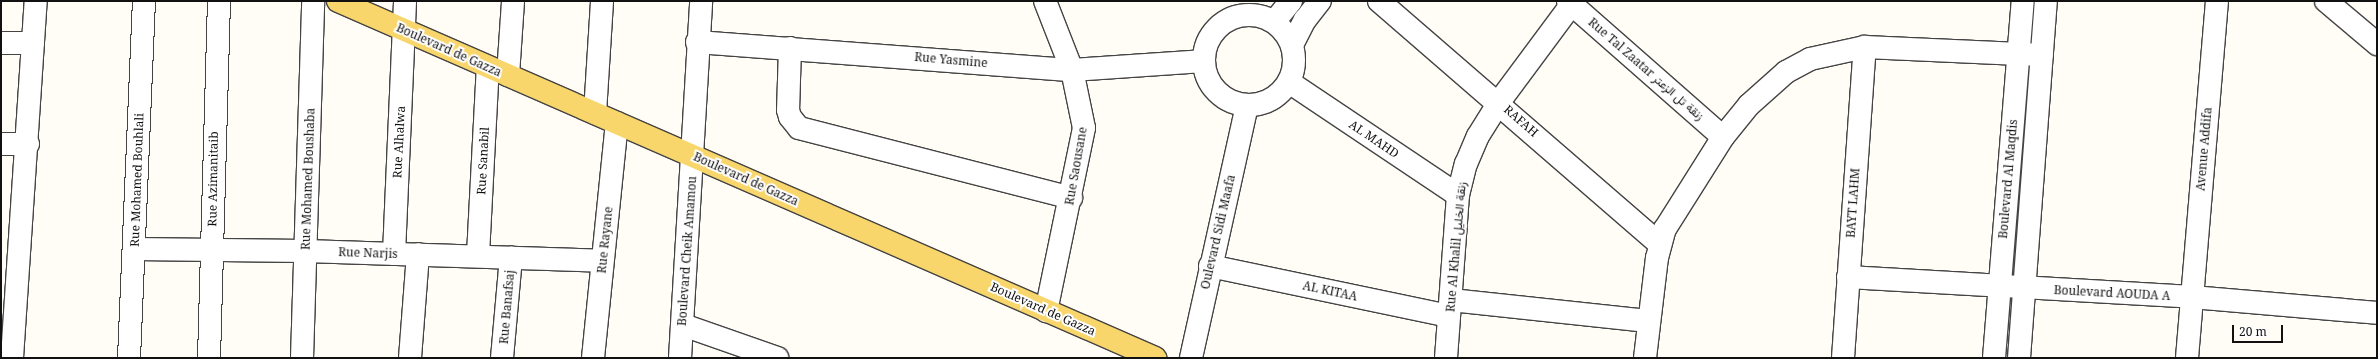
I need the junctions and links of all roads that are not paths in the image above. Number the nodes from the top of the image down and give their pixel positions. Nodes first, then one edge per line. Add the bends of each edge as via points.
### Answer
1 (36, 1) edge
2 (144, 1) edge
3 (219, 1) edge
4 (313, 1) edge
5 (338, 1) edge
6 (405, 1) edge
7 (513, 1) edge
8 (602, 1) edge
9 (701, 1) edge
10 (1045, 1) edge
11 (1291, 1) edge
12 (1320, 1) edge
13 (1379, 1) edge
14 (2023, 1) edge
15 (2046, 1) edge
16 (2217, 1) edge
17 (2326, 1) edge
18 (1571, 2) edge
19 (1229, 9) edge
20 (1274, 22) junction
21 (404, 30) junction
22 (697, 42) junction
23 (1, 43) edge
24 (33, 43) junction
25 (2377, 44) edge
26 (1292, 45) junction
27 (790, 48) junction
28 (1866, 48) junction
29 (2019, 54) junction
30 (2042, 55) junction
31 (1204, 61) junction
32 (488, 67) junction
33 (1072, 70) junction
34 (508, 75) junction
35 (1289, 82) junction
36 (1499, 102) junction
37 (1247, 105) junction
38 (595, 114) junction
39 (617, 123) junction
40 (1723, 137) junction
41 (1, 144) edge
42 (28, 144) junction
43 (693, 156) junction
44 (1458, 195) junction
45 (1071, 198) junction
46 (1660, 244) junction
47 (134, 249) junction
48 (212, 250) junction
49 (305, 251) junction
50 (394, 254) junction
51 (418, 254) junction
52 (478, 255) junction
53 (511, 257) junction
54 (602, 261) junction
55 (1210, 266) junction
56 (1848, 277) junction
57 (1999, 287) junction
58 (2024, 288) junction
59 (2192, 297) junction
60 (1450, 308) junction
61 (1046, 311) junction
62 (2377, 313) edge
63 (1648, 321) junction
64 (683, 325) junction
65 (12, 358) edge
66 (129, 358) edge
67 (209, 358) edge
68 (302, 358) edge
69 (410, 358) edge
70 (502, 358) edge
71 (593, 358) edge
72 (680, 358) edge
73 (777, 358) edge
74 (1155, 358) edge
75 (1191, 358) edge
76 (1446, 358) edge
77 (1645, 358) edge
78 (1843, 358) edge
79 (1994, 358) edge
80 (2019, 358) edge
81 (2187, 358) edge

1 - 24 street
2 - 47 street, Rue Mohamed Bouhlali
3 - 48 street, Rue Azimanitaib
4 - 49 street, Rue Mohamed Boushaba
5 - 21 main road, Boulevard de Gazza
6 - 21 street, Rue Alhalwa
7 - 34 street
8 - 38 street
9 - 22 street, Boulevard Cheik Amamou
10 - 33 street, Rue Saousane
11 - 20 street
12 - 26 street via 1305,20
13 - 36 street, RAFAH
14 - 29 street, Boulevard Al Maqdis
15 - 30 street, Boulevard Al Maqdis
16 - 59 street, Avenue Addifa
17 - 25 street
18 - 36 street, Rue Al Khalil زنقة الخليل
18 - 40 street, Rue Tal Zaatar زنقة تل الزعتر
19 - 20 street
19 - 31 street via 1209,38
20 - 26 street via 1285,32
21 - 32 main road, Boulevard de Gazza
21 - 50 street, Rue Alhalwa
22 - 27 street, Rue Yasmine
22 - 43 street, Boulevard Cheik Amamou
23 - 24 street
24 - 42 street
26 - 35 street via 1294,68
27 - 33 street, Rue Yasmine
27 - 45 street via 788,110 799,128
28 - 29 street
28 - 40 street via 1810,59 1786,72 1749,105
28 - 56 street, BAYT LAHM
29 - 30 street
29 - 57 street, Boulevard Al Maqdis
30 - 58 street, Boulevard Al Maqdis
31 - 33 street, Rue Yasmine
31 - 37 street via 1209,81 1217,92 1234,103
32 - 34 main road, Boulevard de Gazza
32 - 52 street, Rue Sanabil
33 - 45 street, Rue Saousane via 1084,128
34 - 38 main road, Boulevard de Gazza
35 - 37 street via 1271,100
35 - 44 street, AL MAHD
36 - 44 street, Rue Al Khalil زنقة الخليل via 1471,149
36 - 46 street, RAFAH
37 - 55 street, Oulevard Sidi Maafa
38 - 39 main road, Boulevard de Gazza
39 - 43 main road, Boulevard de Gazza
39 - 54 street, Rue Rayane
40 - 46 street via 1677,208
41 - 42 street
42 - 65 street
43 - 61 main road, Boulevard de Gazza
43 - 64 street, Boulevard Cheik Amamou
44 - 60 street, Rue Al Khalil زنقة الخليل
45 - 61 street, Rue Saousane
46 - 63 street
47 - 48 street, Rue Narjis
47 - 66 street, Rue Mohamed Bouhlali
48 - 49 street, Rue Narjis
48 - 67 street, Rue Azimanitaib
49 - 50 street, Rue Narjis
49 - 68 street, Rue Mohamed Boushaba
50 - 51 street, Rue Narjis
51 - 52 street, Rue Narjis
51 - 69 street
52 - 53 street, Rue Narjis
53 - 54 street, Rue Narjis
53 - 70 street, Rue Banafsaj
54 - 71 street, Rue Rayane
55 - 60 street, AL KITAA
55 - 75 street, Oulevard Sidi Maafa
56 - 57 street, Boulevard AOUDA A
56 - 78 street, BAYT LAHM
57 - 58 street, Boulevard AOUDA A
57 - 79 street, Boulevard Al Maqdis
58 - 59 street, Boulevard AOUDA A
58 - 80 street, Boulevard Al Maqdis
59 - 62 street, Boulevard AOUDA A
59 - 81 street, Avenue Addifa
60 - 63 street, AL KITAA
60 - 76 street, Rue Al Khalil زنقة الخليل
61 - 74 main road, Boulevard de Gazza
63 - 77 street
64 - 72 street, Boulevard Cheik Amamou
64 - 73 street

